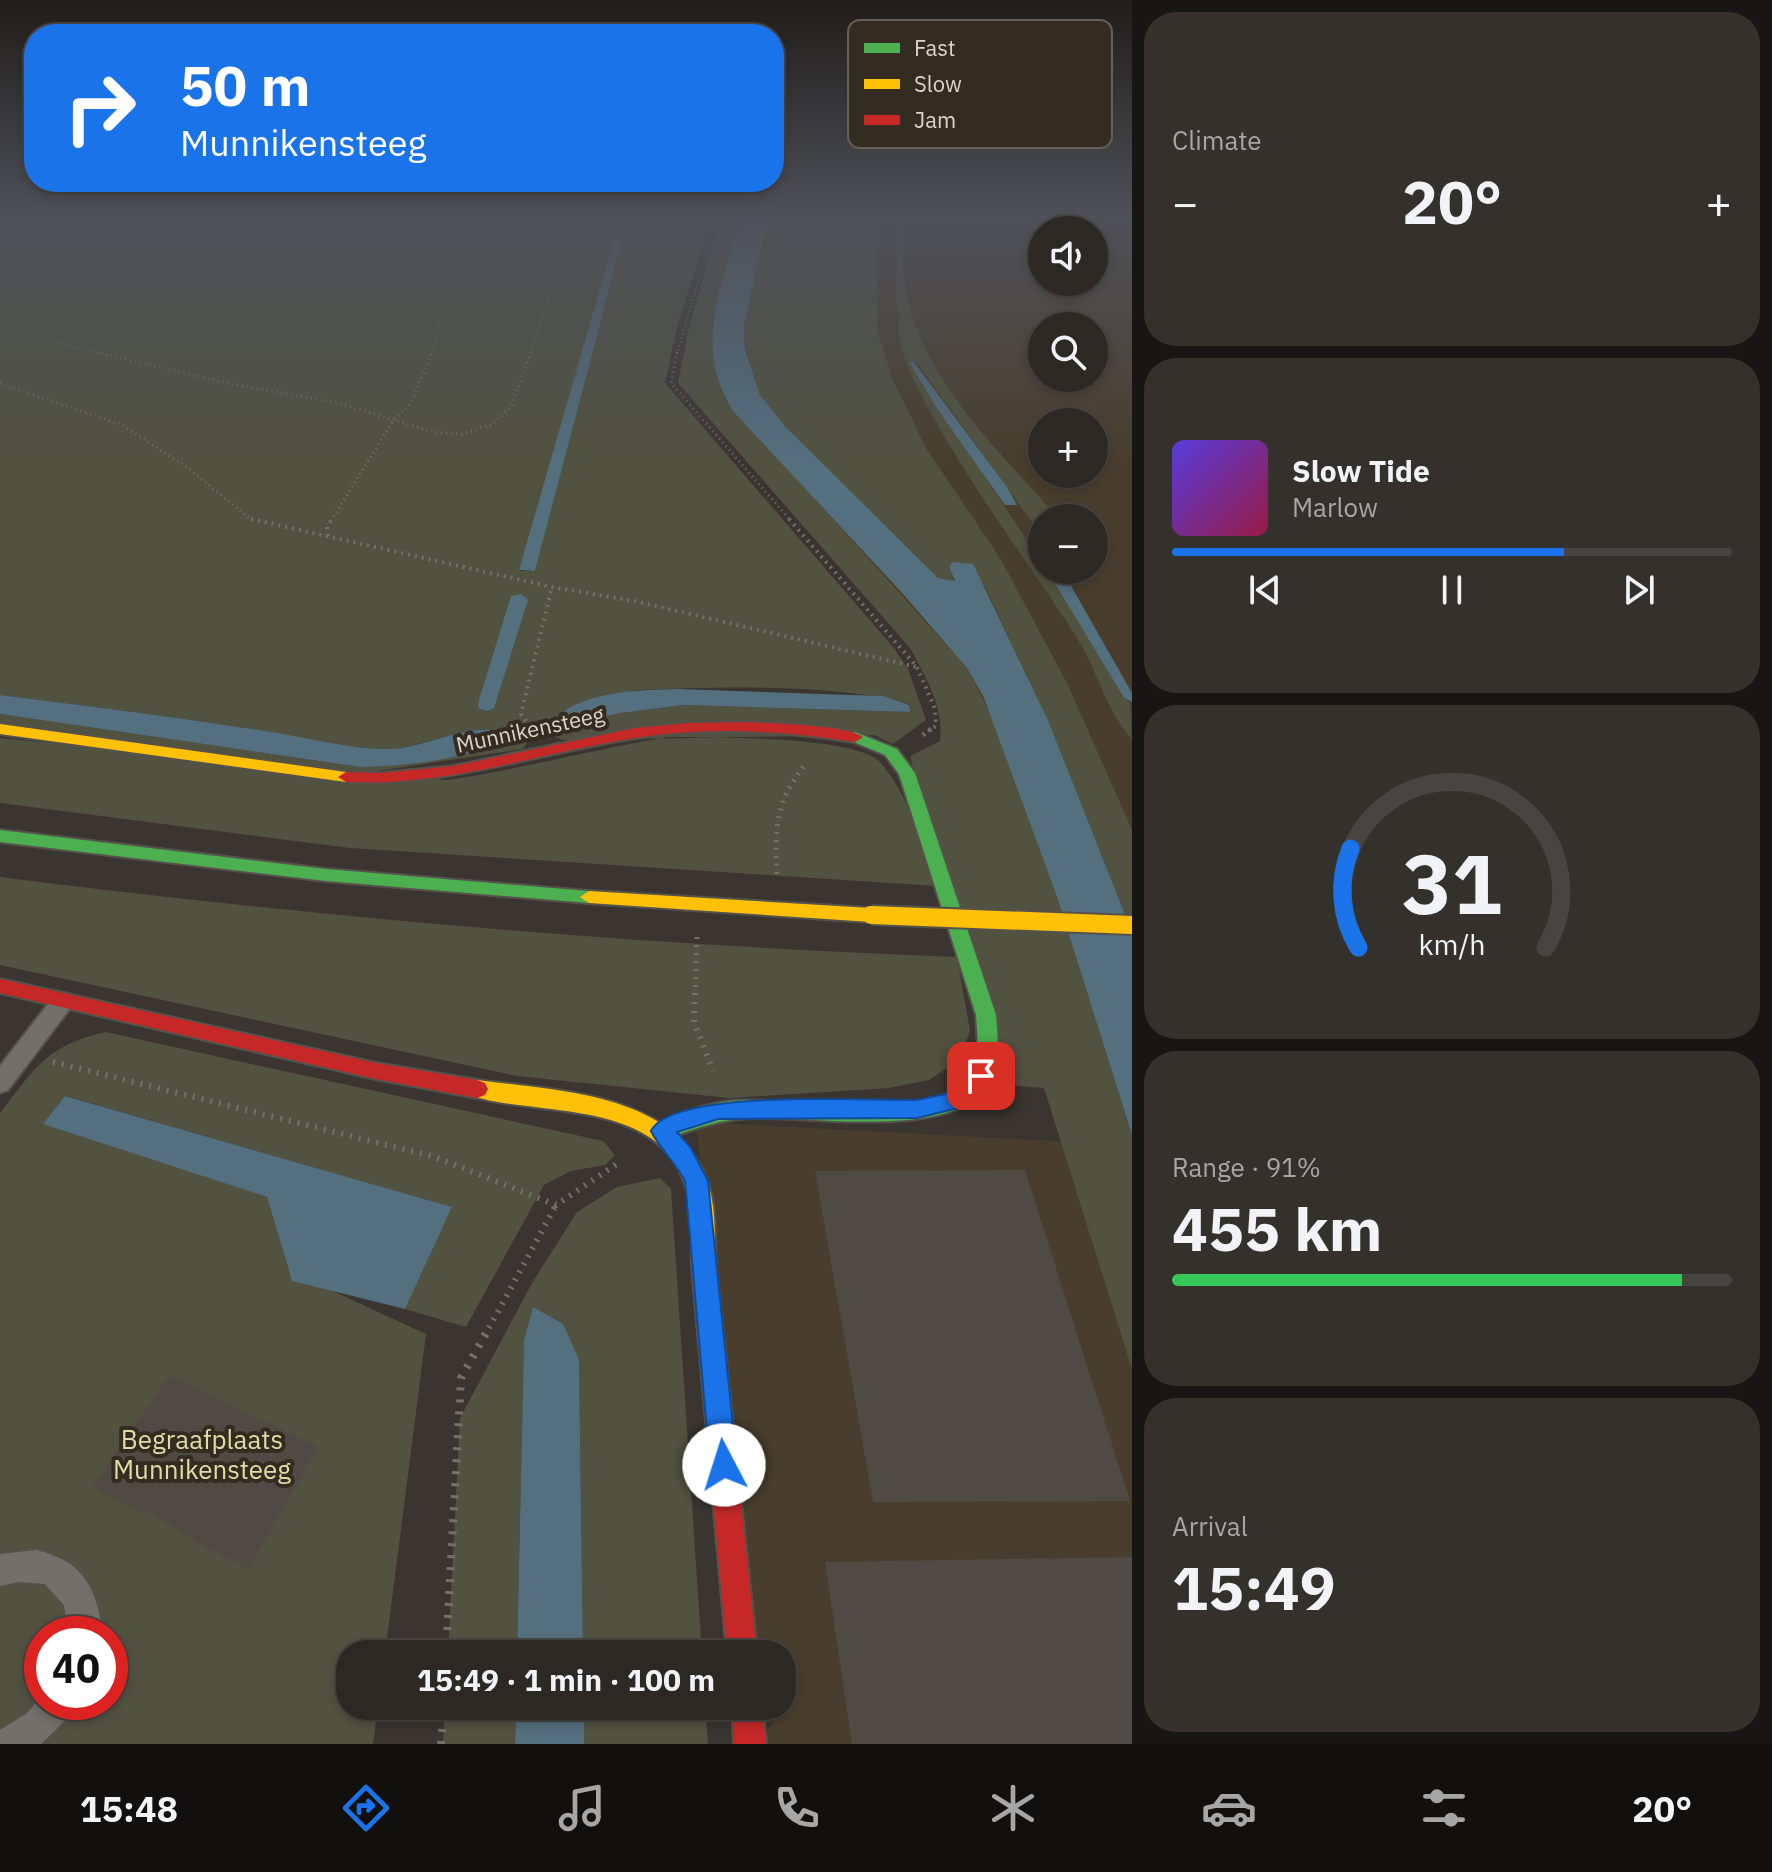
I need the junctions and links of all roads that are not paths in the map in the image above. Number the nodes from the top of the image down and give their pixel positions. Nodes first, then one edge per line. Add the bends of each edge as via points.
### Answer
1 (0, 729) edge
2 (0, 836) edge
3 (1132, 925) edge
4 (0, 986) edge
5 (63, 1001) junction
6 (0, 1083) edge
7 (662, 1131) junction
8 (0, 1570) edge
9 (85, 1616) edge
10 (741, 1640) edge
11 (44, 1720) edge
12 (748, 1720) edge
13 (9, 1744) edge
14 (750, 1744) edge

1 - 7 street, Munnikensteeg via 363,779 422,775 678,729 817,731 855,737 891,752 907,773 918,803 986,1015 988,1048 981,1076 950,1102 917,1109 718,1110 678,1120
2 - 3 street, bridge via 461,888 871,915
4 - 5 street
5 - 6 lane
5 - 7 street via 376,1071 618,1113
7 - 10 street via 696,1181
8 - 9 lane via 24,1564 50,1568 71,1581
11 - 13 lane
12 - 14 street

